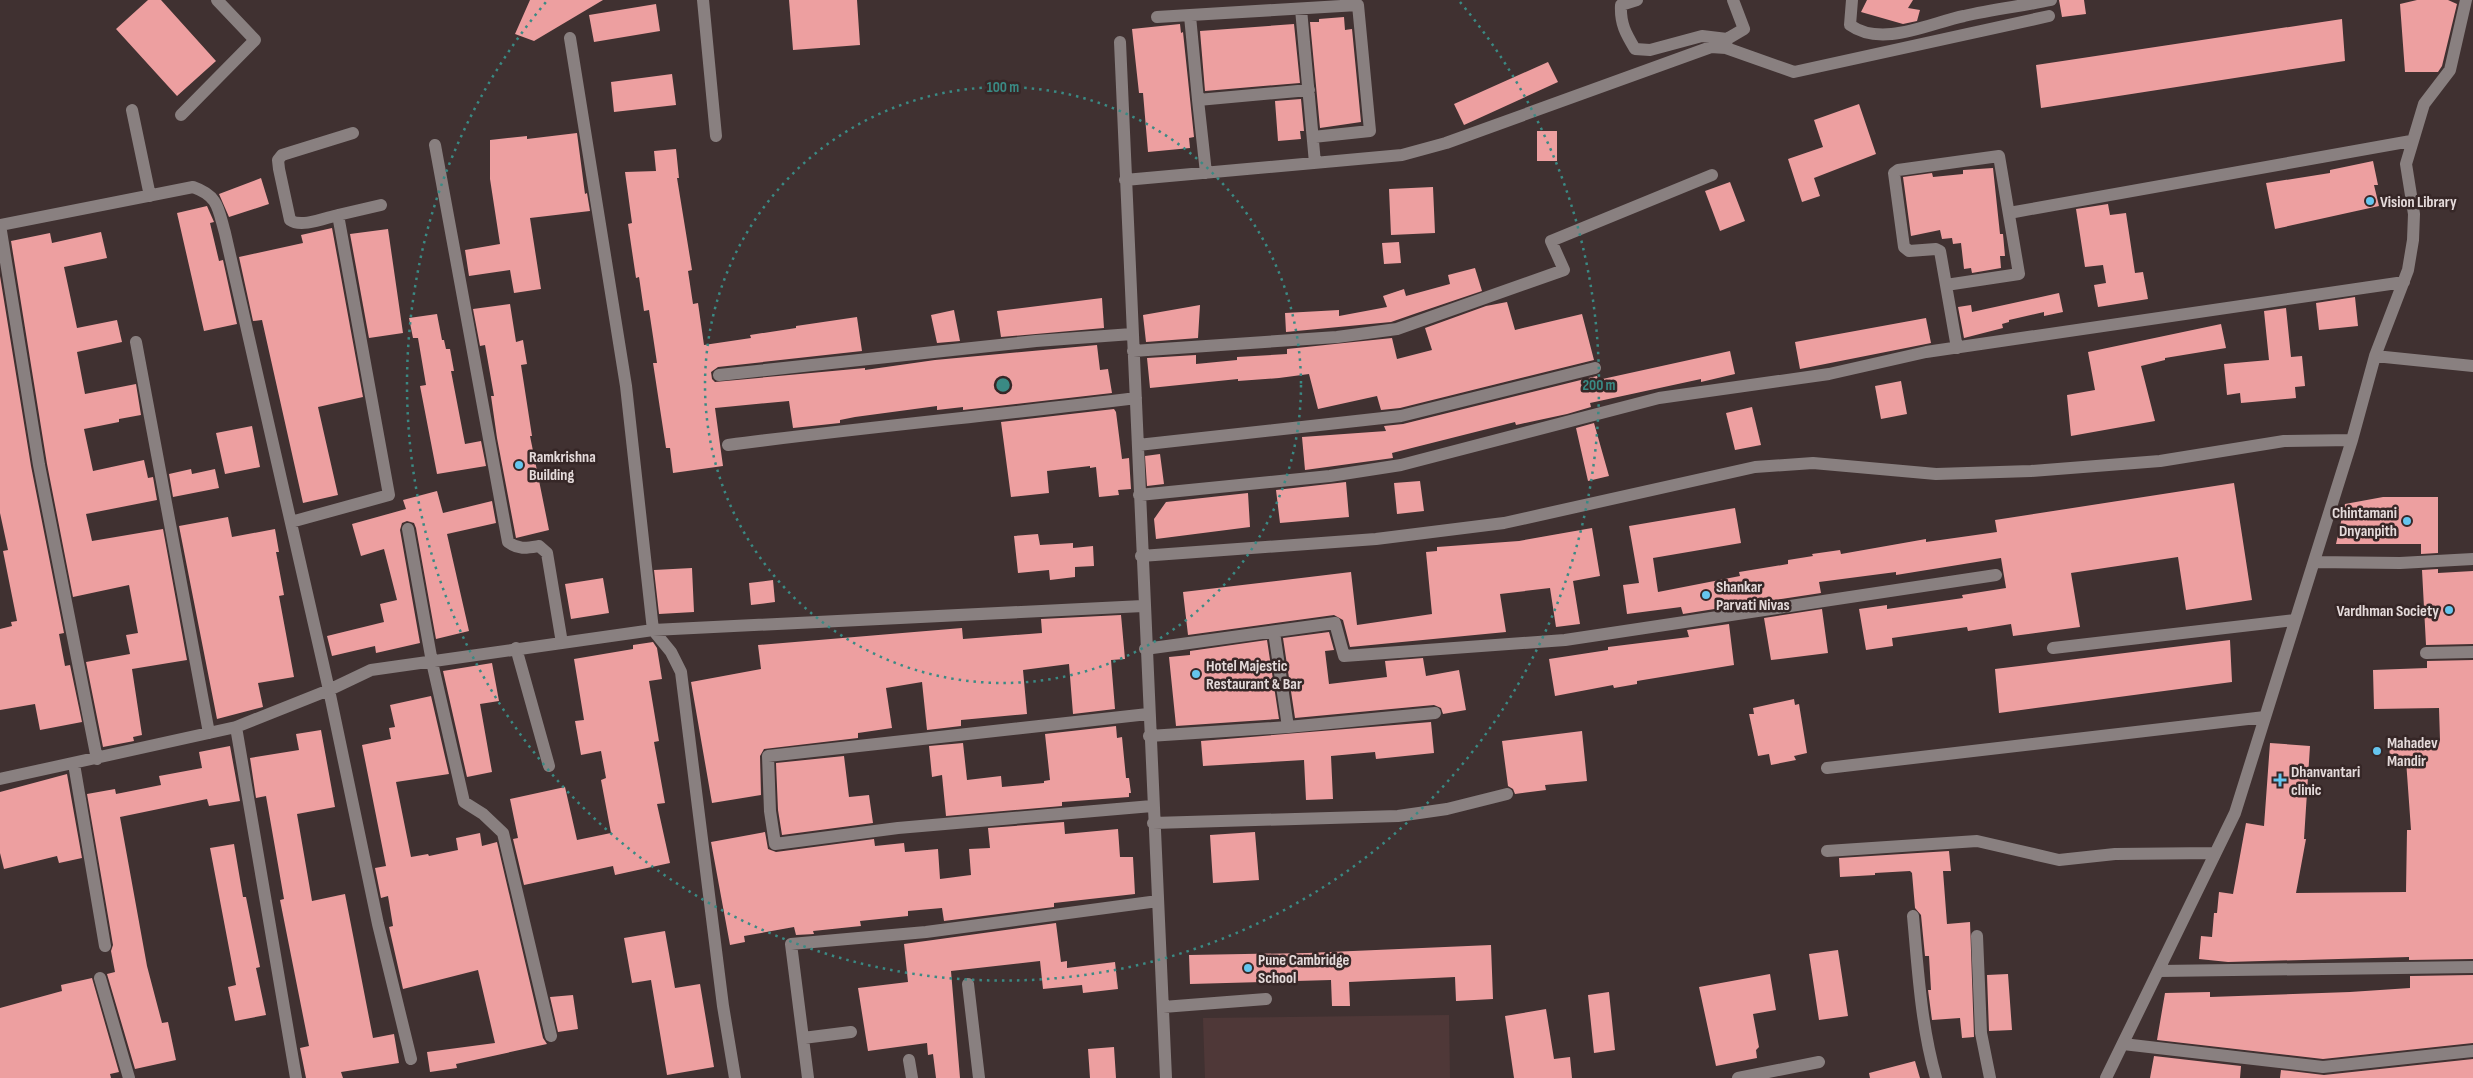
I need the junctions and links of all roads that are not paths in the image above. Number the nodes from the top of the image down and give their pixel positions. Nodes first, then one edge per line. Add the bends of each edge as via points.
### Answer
1 (217, 0) edge
2 (704, 0) edge
3 (1637, 0) edge
4 (1733, 0) edge
5 (1852, 0) edge
6 (2051, 0) edge
7 (2466, 0) edge
8 (1301, 10) junction
9 (1157, 16) dead end
10 (1190, 16) junction
11 (2049, 16) dead end
12 (570, 38) dead end
13 (1120, 42) dead end
14 (1727, 44) junction
15 (1309, 90) junction
16 (1198, 100) junction
17 (132, 110) dead end
18 (181, 115) dead end
19 (353, 133) dead end
20 (716, 136) dead end
21 (1313, 137) junction
22 (2411, 141) junction
23 (435, 145) dead end
24 (1315, 163) junction
25 (1206, 173) junction
26 (1712, 175) dead end
27 (1126, 180) junction
28 (150, 196) junction
29 (381, 205) dead end
30 (2009, 213) junction
31 (338, 215) junction
32 (0, 225) edge
33 (2404, 282) junction
34 (1946, 285) junction
35 (1132, 334) junction
36 (136, 342) dead end
37 (1957, 348) junction
38 (1133, 350) junction
39 (2375, 356) junction
40 (2473, 366) edge
41 (1595, 368) dead end
42 (719, 375) dead end
43 (1136, 398) junction
44 (2352, 440) junction
45 (728, 445) dead end
46 (1138, 445) junction
47 (1139, 495) junction
48 (291, 522) junction
49 (408, 529) dead end
50 (1141, 556) junction
51 (2473, 559) edge
52 (2314, 562) junction
53 (1996, 575) dead end
54 (1143, 606) junction
55 (2295, 620) junction
56 (653, 630) junction
57 (1274, 632) junction
58 (562, 643) junction
59 (516, 648) junction
60 (2054, 648) dead end
61 (1145, 649) junction
62 (2473, 652) edge
63 (2426, 654) dead end
64 (432, 662) junction
65 (329, 690) junction
66 (1435, 713) dead end
67 (1148, 714) junction
68 (2265, 717) junction
69 (1288, 726) junction
70 (236, 727) junction
71 (209, 733) junction
72 (1149, 736) junction
73 (97, 759) junction
74 (74, 764) junction
75 (549, 766) dead end
76 (1827, 768) dead end
77 (0, 779) edge
78 (1507, 794) dead end
79 (1152, 806) junction
80 (1153, 823) junction
81 (1827, 851) dead end
82 (2215, 853) junction
83 (1158, 900) junction
84 (1913, 916) dead end
85 (1977, 936) dead end
86 (105, 946) dead end
87 (2473, 967) edge
88 (2159, 971) junction
89 (100, 978) dead end
90 (968, 984) dead end
91 (1266, 999) dead end
92 (1163, 1007) junction
93 (851, 1032) dead end
94 (551, 1036) dead end
95 (803, 1038) junction
96 (2123, 1044) junction
97 (2473, 1051) edge
98 (411, 1059) dead end
99 (909, 1060) dead end
100 (1819, 1062) dead end
101 (129, 1078) edge
102 (296, 1078) edge
103 (735, 1078) edge
104 (808, 1078) edge
105 (912, 1078) edge
106 (978, 1078) edge
107 (1166, 1078) edge
108 (1738, 1078) edge
109 (1936, 1078) edge
110 (1990, 1078) edge
111 (2106, 1078) edge

1 - 18 street via 256,40
2 - 20 street
3 - 14 street via 1621,5 1622,29 1636,49 1650,50 1702,36
4 - 14 street via 1744,29
5 - 6 street via 1850,25 1861,33 1902,33 1964,16
7 - 22 street via 2450,70 2424,104
8 - 10 street
8 - 15 street
8 - 21 street via 1358,5 1370,131
9 - 10 street
10 - 16 street
11 - 14 street via 1794,72
12 - 56 street via 626,386
13 - 27 street
14 - 24 street via 1446,143 1402,155
15 - 16 street
15 - 21 street
16 - 25 street
17 - 28 street
19 - 31 street via 282,155 278,160 290,220 301,223
21 - 24 street
22 - 30 street
22 - 33 street via 2406,164 2414,214 2413,240
23 - 58 street via 508,542 515,547 539,546 547,553
24 - 25 street
25 - 27 street
26 - 38 street via 1551,241 1564,270 1397,330 1337,338
27 - 35 street
28 - 32 street
28 - 48 street via 193,187 208,192 217,206
29 - 31 street
30 - 34 street via 2018,275
30 - 34 street via 1999,156 1894,173 1904,247 1909,251 1939,250
31 - 48 street via 389,495
32 - 73 street via 39,465
33 - 37 street
33 - 39 street
34 - 37 street
35 - 38 street
35 - 42 street via 1036,341
36 - 71 street
37 - 47 street via 1829,374 1659,398 1401,465 1330,476
38 - 43 street
39 - 40 street
39 - 44 street
41 - 46 street via 1401,416
43 - 45 street
43 - 46 street
44 - 50 street via 2284,442 2160,461 2031,471 1936,474 1814,463 1785,464 1755,467 1504,522 1376,539
44 - 52 street
46 - 47 street
47 - 50 street
48 - 65 street
49 - 64 street
50 - 54 street
51 - 52 street via 2400,563
52 - 55 street
53 - 57 street via 1565,640 1344,656 1335,623
54 - 56 street
54 - 61 street
55 - 60 street
55 - 68 street
56 - 58 street
56 - 103 street via 671,652 681,672
57 - 61 street
57 - 69 street
58 - 59 street
59 - 64 street
59 - 75 street
61 - 67 street
62 - 63 street
64 - 65 street via 371,670
64 - 94 street via 464,802 483,814 502,833
65 - 70 street
65 - 98 street via 378,924
66 - 69 street
67 - 72 street
67 - 79 street via 768,756 770,811 775,844 898,828
68 - 76 street
68 - 82 street via 2235,813
69 - 72 street
70 - 71 street
70 - 102 street
71 - 73 street
72 - 79 street
73 - 74 street
74 - 77 street
74 - 86 street
78 - 80 street via 1447,809 1398,816
79 - 80 street
80 - 83 street
81 - 82 street via 1977,840 2059,860 2114,854
82 - 88 street
83 - 92 street
83 - 95 street via 926,932 791,944
84 - 109 street via 1920,993 1929,1055
85 - 110 street via 1981,1033
87 - 88 street
88 - 96 street
89 - 101 street
90 - 106 street
91 - 92 street
92 - 107 street
93 - 95 street
95 - 104 street
96 - 97 street via 2323,1067
96 - 111 street
99 - 105 street
100 - 108 street

